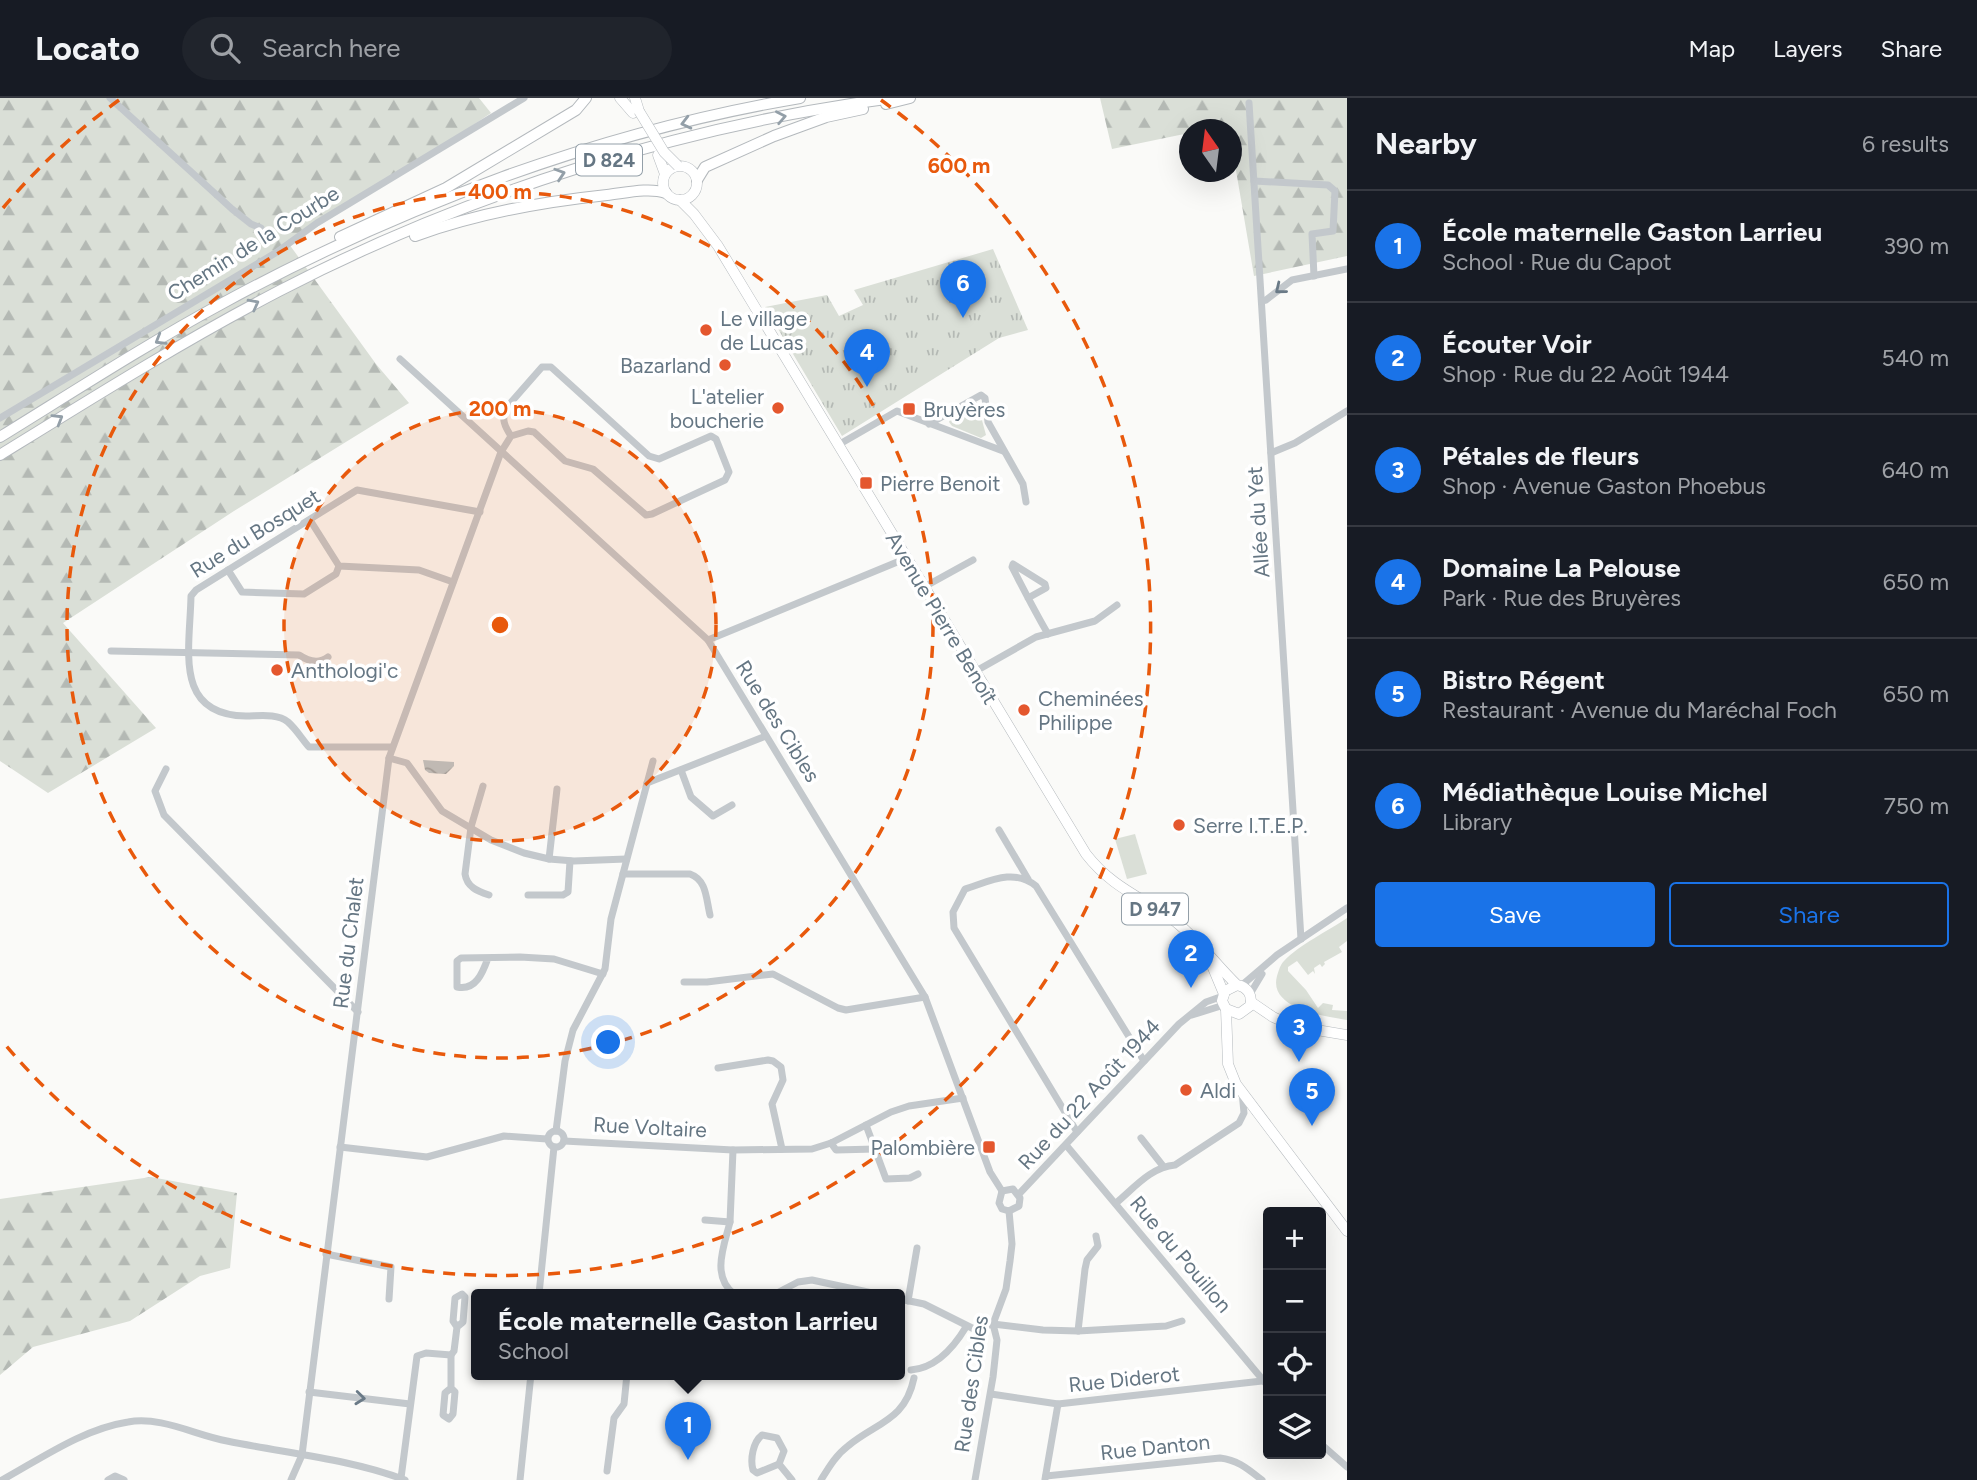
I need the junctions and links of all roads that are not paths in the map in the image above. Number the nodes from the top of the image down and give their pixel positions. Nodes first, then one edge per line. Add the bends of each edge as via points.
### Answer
1 (110, 98) edge
2 (524, 98) edge
3 (586, 98) edge
4 (620, 98) edge
5 (635, 98) edge
6 (800, 98) edge
7 (893, 98) edge
8 (910, 98) edge
9 (1250, 103) dead end
10 (636, 112) junction
11 (678, 166) junction
12 (665, 174) junction
13 (697, 180) junction
14 (1254, 181) junction
15 (694, 192) junction
16 (666, 193) junction
17 (680, 200) junction
18 (261, 228) dead end
19 (718, 246) junction
20 (1347, 269) edge
21 (1314, 276) junction
22 (286, 288) junction
23 (1262, 301) junction
24 (221, 304) junction
25 (400, 359) dead end
26 (1347, 411) edge
27 (0, 418) edge
28 (929, 424) junction
29 (511, 436) junction
30 (0, 437) edge
31 (838, 445) junction
32 (1003, 451) junction
33 (501, 452) junction
34 (1271, 453) junction
35 (0, 455) edge
36 (1026, 502) dead end
37 (480, 512) junction
38 (310, 520) junction
39 (907, 558) junction
40 (973, 560) dead end
41 (339, 566) junction
42 (228, 570) junction
43 (453, 582) junction
44 (924, 587) junction
45 (1028, 597) junction
46 (1117, 605) dead end
47 (1048, 634) junction
48 (708, 640) junction
49 (111, 651) dead end
50 (189, 653) junction
51 (328, 657) dead end
52 (976, 671) junction
53 (766, 736) junction
54 (391, 747) junction
55 (389, 758) junction
56 (653, 761) dead end
57 (166, 769) dead end
58 (681, 770) junction
59 (647, 783) junction
60 (482, 786) dead end
61 (557, 789) dead end
62 (732, 804) dead end
63 (471, 827) junction
64 (999, 830) dead end
65 (549, 859) junction
66 (626, 859) junction
67 (569, 861) junction
68 (623, 874) junction
69 (1029, 880) junction
70 (489, 895) dead end
71 (528, 895) dead end
72 (1347, 908) edge
73 (710, 915) dead end
74 (1301, 939) junction
75 (1207, 953) junction
76 (488, 958) junction
77 (1270, 962) junction
78 (603, 974) junction
79 (684, 982) dead end
80 (1239, 986) junction
81 (925, 997) junction
82 (1224, 1001) junction
83 (1247, 1005) junction
84 (358, 1012) junction
85 (1347, 1035) edge
86 (1227, 1043) junction
87 (1144, 1061) junction
88 (718, 1068) dead end
89 (1242, 1092) junction
90 (963, 1098) junction
91 (866, 1125) junction
92 (556, 1130) junction
93 (1077, 1132) junction
94 (1141, 1138) dead end
95 (547, 1139) junction
96 (564, 1141) junction
97 (831, 1143) junction
98 (1066, 1144) junction
99 (340, 1147) junction
100 (554, 1147) junction
101 (782, 1149) junction
102 (875, 1149) junction
103 (733, 1150) junction
104 (1163, 1166) junction
105 (918, 1174) dead end
106 (1002, 1191) junction
107 (1019, 1194) junction
108 (1116, 1203) junction
109 (1009, 1211) junction
110 (705, 1220) dead end
111 (730, 1222) junction
112 (1347, 1231) edge
113 (1096, 1236) dead end
114 (918, 1248) dead end
115 (326, 1254) junction
116 (540, 1289) edge
117 (728, 1289) edge
118 (784, 1289) edge
119 (854, 1289) edge
120 (389, 1299) dead end
121 (905, 1300) edge
122 (908, 1301) junction
123 (1182, 1321) dead end
124 (993, 1324) junction
125 (457, 1327) dead end
126 (966, 1327) junction
127 (1078, 1331) junction
128 (451, 1356) junction
129 (530, 1380) edge
130 (626, 1380) edge
131 (1263, 1380) edge
132 (1263, 1384) edge
133 (451, 1388) dead end
134 (309, 1392) junction
135 (991, 1394) junction
136 (410, 1404) junction
137 (1058, 1404) junction
138 (1326, 1448) edge
139 (302, 1455) junction
140 (779, 1464) junction
141 (1347, 1466) edge
142 (373, 1470) junction
143 (607, 1471) dead end
144 (756, 1477) edge
145 (1045, 1478) edge
146 (403, 1479) edge
147 (2, 1480) edge
148 (108, 1480) edge
149 (124, 1480) edge
150 (290, 1480) edge
151 (372, 1480) edge
152 (520, 1480) edge
153 (792, 1480) edge
154 (821, 1480) edge
155 (975, 1480) edge
156 (1262, 1480) edge

1 - 18 street via 232,209
2 - 27 street, Chemin de la Courbe
3 - 24 highway via 576,110 446,188 303,255
4 - 10 main road
5 - 10 main road
6 -> 24 highway, D 824 via 687,122 571,154 469,190 327,251
22 -> 7 highway, D 824 via 476,204 588,166 743,125
8 - 13 highway via 800,125 705,167
9 - 14 street, Allée du Yet
10 - 11 main road, bridge
10 - 12 main road
11 - 12 main road
11 - 13 main road via 688,168
12 - 16 main road
13 - 15 main road
14 - 21 street via 1328,185 1335,191 1333,231 1312,234
14 - 23 street, Allée du Yet
15 - 17 main road
15 - 19 main road, Avenue Pierre Benoît / D 947
16 - 17 main road
16 - 22 highway via 589,197 484,215 409,238
17 - 19 main road, Avenue Pierre Benoît / D 947
19 - 31 main road, Avenue Pierre Benoît / D 947
20 - 21 street
21 -> 23 street via 1292,281
35 -> 22 highway, D 824 via 179,345
23 - 34 street, Allée du Yet
24 -> 30 highway, D 824
25 - 33 street, Rue des Cibles
26 - 34 street
28 - 31 street via 897,411
28 - 32 street
28 - 32 street via 981,395
29 - 29 street via 502,415 546,366 654,459 711,436 729,472 725,480 646,515 593,469 565,461 534,432
29 - 33 street, Rue du Chalet
31 - 39 main road, Avenue Pierre Benoît / D 947
32 - 36 street via 1023,484
33 - 37 street, Rue du Chalet
33 - 48 street, Rue des Cibles
34 - 74 street, Allée du Yet
37 - 38 street, Rue du Bosquet via 357,490
37 - 43 street, Rue du Chalet
38 - 41 street
38 - 42 street, Rue du Bosquet
39 - 44 main road, Avenue Pierre Benoît / D 947
39 - 48 street
40 - 44 street
41 - 42 street via 336,574 304,594 242,592
41 - 43 street via 419,569
42 - 50 street, Rue du Bosquet via 191,596
43 - 54 street, Rue du Chalet
44 - 52 main road, Avenue Pierre Benoît / D 947
45 - 45 street via 1012,567 1013,564 1045,584 1046,588
45 - 47 street
46 - 47 street via 1095,621
47 - 52 street
48 - 53 street, Rue des Cibles
49 - 50 street
50 - 51 street via 299,655 323,661
50 - 54 street, Rue du Bosquet via 190,677 199,700 210,709 229,716 275,716 288,722 309,747
52 - 75 main road, Avenue Pierre Benoît / D 947 via 1099,872 1168,916
53 - 58 street
53 - 81 street, Rue des Cibles
54 - 55 street, Rue du Chalet
55 - 63 street via 407,763 442,811
55 - 84 street, Rue du Chalet
56 - 59 street
57 - 84 street via 155,791 164,815
58 - 59 street
58 - 62 street via 691,797 713,816
59 - 66 street
60 - 63 street
61 - 65 street
63 - 65 street via 492,840
63 - 70 street via 466,880
64 - 69 street
65 - 67 street
66 - 67 street
66 - 68 street
67 - 71 street via 568,892
68 - 73 street via 697,877
68 - 78 street
69 - 87 street
69 - 93 street via 1005,877 965,889 953,912 954,928
72 - 74 street
74 - 77 street
75 - 80 main road, Avenue Pierre Benoît / D 947
75 - 82 main road, Avenue Pierre Benoît / D 947
76 - 76 street via 472,985 457,987 457,961
76 - 78 street via 554,959
77 - 80 street
77 - 83 street
78 - 92 street via 573,1030
79 - 81 street via 773,974 846,1010
80 - 82 main road via 1229,988
80 - 83 main road, Avenue Pierre Benoît
81 - 90 street, Rue des Cibles
82 - 83 main road
82 - 86 main road
82 - 87 street, Rue du 22 Août 1944 via 1206,1002
83 - 85 main road via 1258,1015 1293,1026
83 - 86 main road
84 - 99 street, Rue du Chalet
86 - 89 main road via 1230,1072
87 - 93 street, Rue du 22 Août 1944
88 - 101 street via 768,1060 781,1067 783,1080 772,1104
89 - 104 street via 1244,1113 1239,1123 1175,1165
89 - 112 main road
90 - 91 street, Rue Voltaire via 891,1112
90 - 106 street, Rue des Cibles via 990,1172
91 - 97 street, Rue Voltaire
91 - 102 street
92 - 95 street
92 - 96 street
93 - 98 street, Rue du 22 Août 1944
94 - 104 street
95 - 99 street via 504,1136 432,1157
95 - 100 street
96 - 100 street
96 - 103 street, Rue Voltaire
97 - 101 street, Rue Voltaire via 812,1149
97 - 102 street, Rue Voltaire via 836,1150
98 - 107 street, Rue du 22 Août 1944
98 - 108 street, Rue du Pouillon
99 - 115 street, Rue du Chalet
100 - 116 street
101 - 103 street, Rue Voltaire
102 - 105 street via 886,1179
103 - 111 street, Rue Voltaire
104 - 108 street
106 - 107 street via 1013,1189
106 - 109 street via 999,1203
107 - 109 street via 1019,1206
108 - 131 street, Rue du Pouillon
109 - 124 street, Rue des Cibles via 1010,1261
110 - 111 street
111 - 117 street, Rue Voltaire via 719,1266
113 - 127 street via 1098,1247 1085,1269
114 - 122 street
115 - 120 street via 391,1267
115 - 134 street, Rue du Chalet
118 - 119 street via 812,1280
121 - 122 street
122 - 126 street via 924,1304
123 - 127 street
124 - 126 street
124 - 127 street
124 - 135 street, Rue des Cibles via 997,1340
125 - 128 street
126 - 154 street via 952,1348 912,1374 899,1412 849,1444
128 - 133 street
128 - 136 street via 417,1356
129 - 152 street
130 - 143 street via 624,1404 614,1418
132 - 137 street, Rue Diderot
134 -> 136 street
134 - 139 street, Rue du Chalet
135 - 137 street, Rue Diderot
135 - 155 street, Rue des Cibles
136 - 146 street
137 - 145 street
138 - 141 street
139 - 142 street
139 - 147 street via 163,1423 132,1421 102,1427
139 - 150 street, Rue du Chalet
140 - 144 street
140 - 144 street via 784,1451 777,1438 762,1436 755,1442 751,1464
140 - 153 street
142 - 146 street
142 - 151 street
145 - 156 street, Rue Danton via 1220,1458 1243,1465
148 - 149 street via 115,1476

